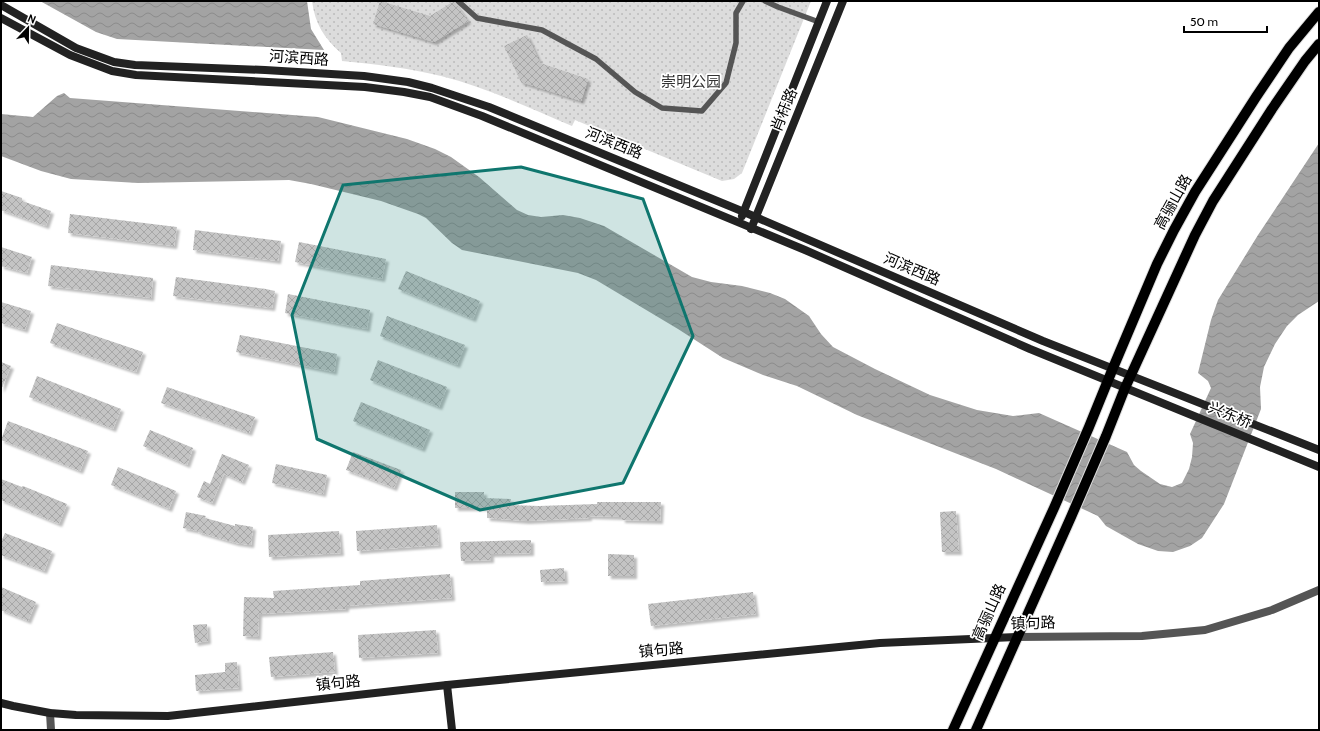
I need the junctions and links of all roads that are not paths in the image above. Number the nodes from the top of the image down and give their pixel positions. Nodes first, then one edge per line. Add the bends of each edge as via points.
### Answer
1 (458, 1) edge
2 (743, 1) edge
3 (766, 1) edge
4 (827, 1) edge
5 (843, 1) edge
6 (1, 5) edge
7 (1319, 12) edge
8 (1, 18) edge
9 (819, 22) junction
10 (1319, 44) edge
11 (744, 212) junction
12 (756, 217) junction
13 (739, 223) junction
14 (751, 228) junction
15 (1113, 368) junction
16 (1130, 376) junction
17 (1108, 381) junction
18 (1125, 388) junction
19 (1195, 400) joint
20 (1191, 415) joint
21 (1319, 450) edge
22 (1319, 467) edge
23 (1319, 590) edge
24 (1016, 637) junction
25 (994, 638) junction
26 (447, 685) junction
27 (1, 703) edge
28 (50, 714) junction
29 (51, 730) edge
30 (452, 730) edge
31 (953, 730) edge
32 (976, 730) edge

1 - 2 lane via 477,18 542,30 596,59 635,92 662,108 702,111 726,83 736,43 736,13
3 - 9 lane via 778,8
4 - 9 street, 肖杆路
5 - 12 street, 肖杆路
6 - 11 street, 河滨西路 via 76,48 114,62 364,76 432,88 489,107
7 - 15 main road, 高骊山路 via 1289,48 1195,192 1157,264
8 - 13 street, 河滨西路 via 63,52 112,71 136,75 365,87 430,97 482,116
9 - 11 street, 肖杆路
10 - 16 main road via 1305,61 1213,201
11 - 12 street, 河滨西路
11 - 13 street, 肖杆路
12 - 14 street, 肖杆路
12 - 15 street, 河滨西路 via 1043,341
13 - 14 street, 河滨西路
14 - 17 street, 河滨西路
15 - 16 street, 河滨西路
15 - 17 main road, 高骊山路
16 - 18 main road
16 - 19 street, 河滨西路
17 - 18 street, 河滨西路
17 - 25 main road, 高骊山路 via 1054,508
18 - 20 street, 河滨西路
18 - 24 main road via 1071,517
19 - 21 street, 兴东桥
20 - 22 street, 兴东桥
23 - 24 street, 镇句路 via 1272,610 1205,630 1142,636
24 - 25 street, 镇句路
24 - 32 main road
25 - 26 street, 镇句路 via 880,643
25 - 31 main road, 高骊山路
26 - 28 street, 镇句路 via 168,716
26 - 30 street
27 - 28 street, 镇句路
28 - 29 street

